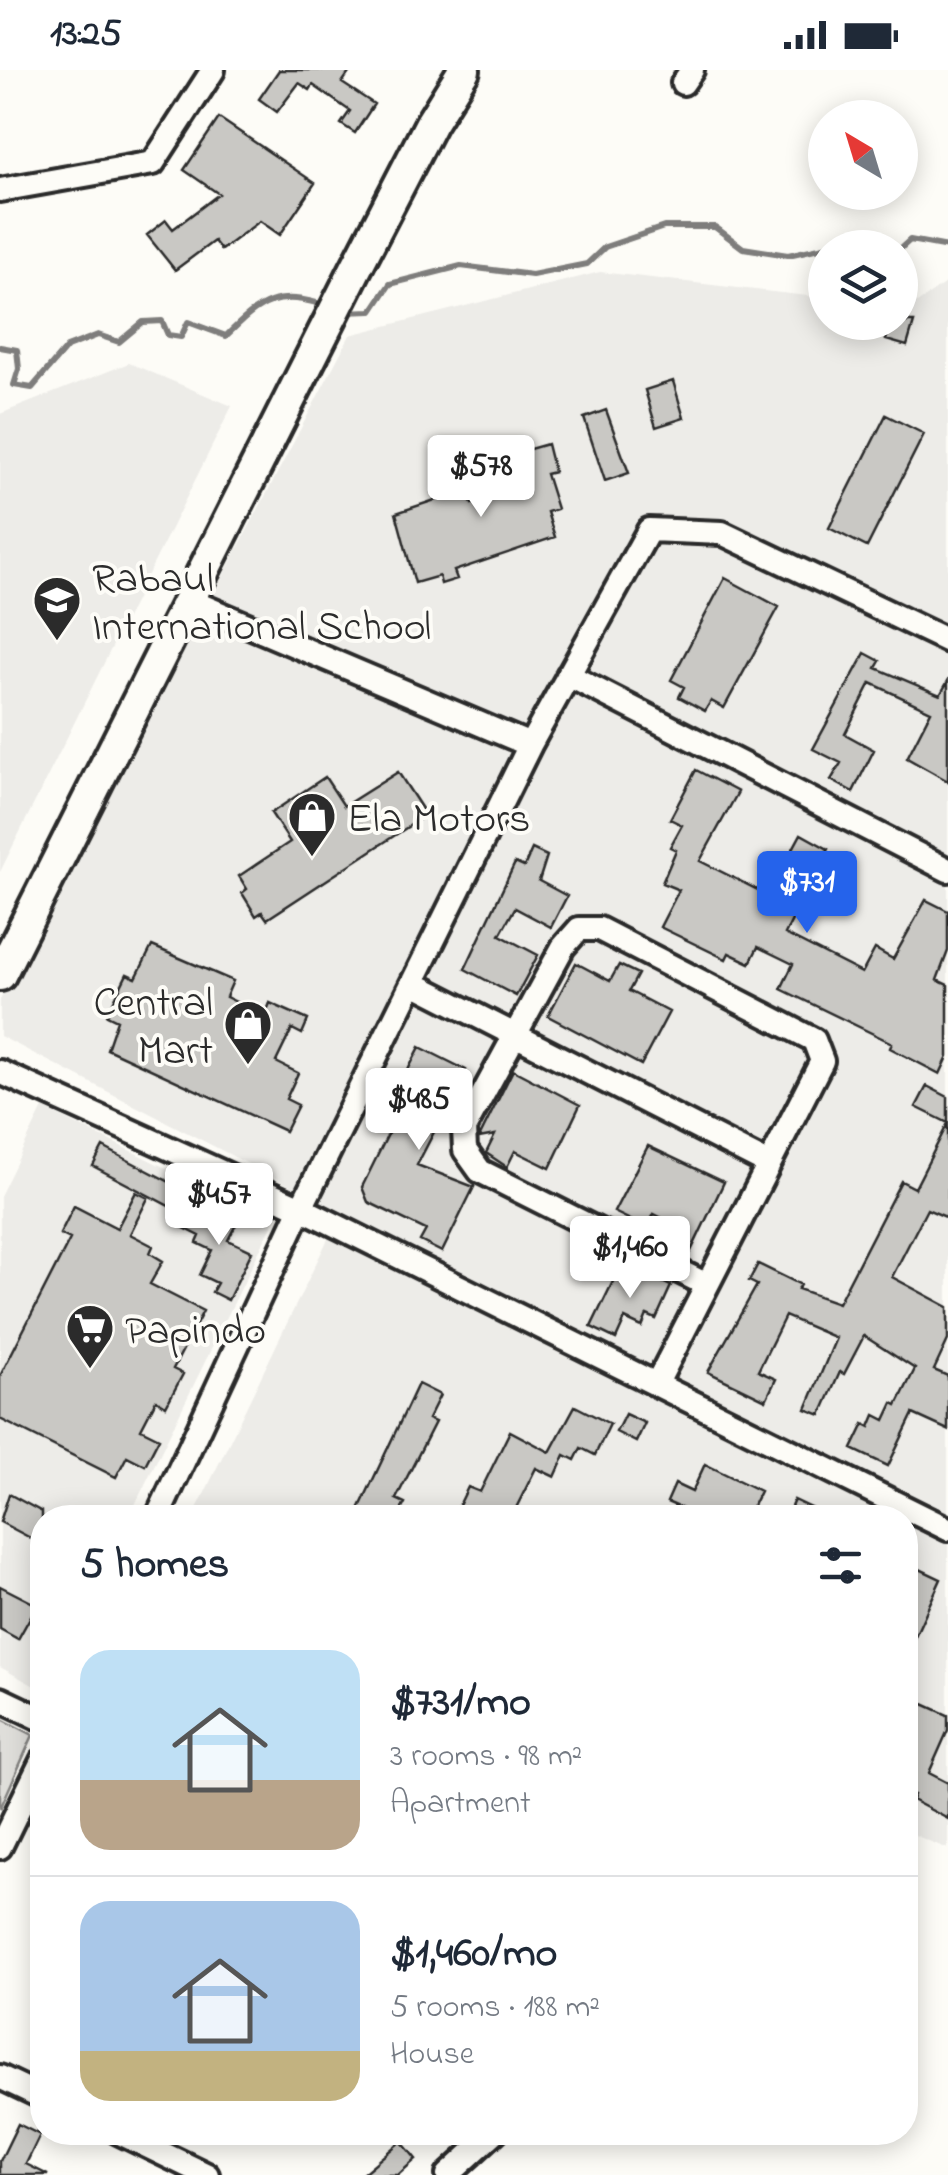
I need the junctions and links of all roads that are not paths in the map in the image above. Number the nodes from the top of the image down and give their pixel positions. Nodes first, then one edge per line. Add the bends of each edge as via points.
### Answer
1 (213, 70) edge
2 (464, 70) edge
3 (0, 190) edge
4 (186, 600) junction
5 (948, 641) edge
6 (568, 675) junction
7 (530, 746) junction
8 (948, 870) edge
9 (0, 972) edge
10 (415, 984) junction
11 (512, 1035) junction
12 (0, 1072) edge
13 (768, 1164) junction
14 (302, 1208) junction
15 (705, 1284) junction
16 (657, 1383) junction
17 (163, 1505) edge
18 (878, 1505) edge
19 (918, 1520) edge
20 (948, 1529) edge
21 (0, 1699) edge
22 (30, 1713) edge
23 (30, 1786) edge
24 (0, 1847) edge
25 (0, 2077) edge
26 (30, 2091) edge
27 (145, 2145) edge
28 (481, 2145) edge
29 (208, 2175) edge
30 (448, 2175) edge

1 - 3 street via 154,163
2 - 4 main road via 430,123
4 - 7 street
4 - 9 main road
5 - 6 street via 722,533 649,530
6 - 7 street
6 - 8 street
7 - 10 street
10 - 11 street
10 - 14 street
11 - 13 street
11 - 13 street via 563,946 579,929 599,929 814,1040 822,1060
11 - 15 street via 464,1129 466,1150 480,1171
12 - 14 street
13 - 15 street
14 - 16 street
14 - 17 street
15 - 16 street
16 - 18 street
19 - 20 street
21 - 22 street
23 - 24 street
25 - 26 street
27 - 29 street
28 - 30 street

